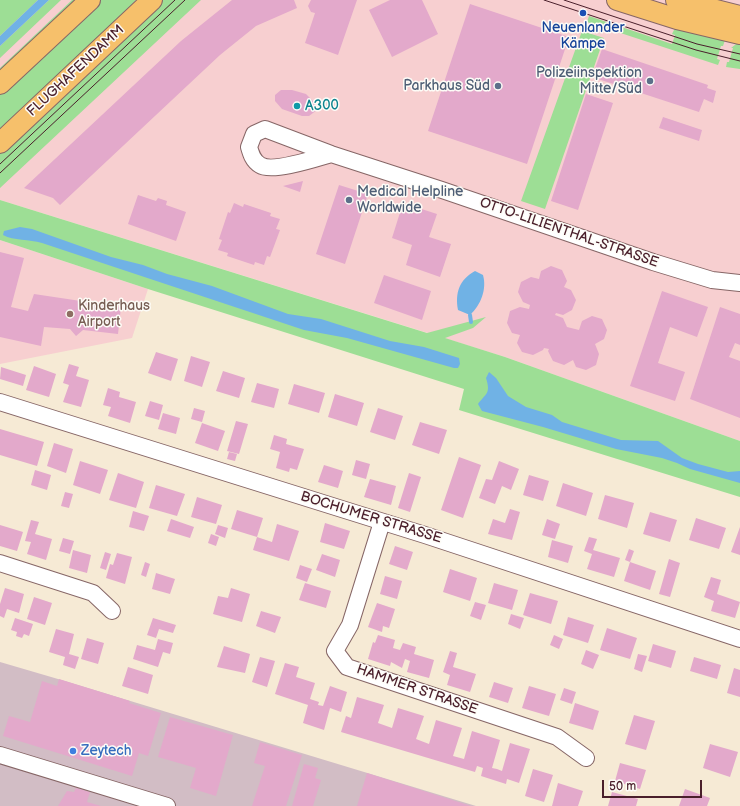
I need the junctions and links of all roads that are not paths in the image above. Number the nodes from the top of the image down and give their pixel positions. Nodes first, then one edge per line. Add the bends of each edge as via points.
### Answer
1 (90, 0) edge
2 (152, 0) edge
3 (616, 0) edge
4 (676, 0) edge
5 (740, 16) edge
6 (740, 34) edge
7 (0, 84) edge
8 (0, 143) edge
9 (331, 154) dead end
10 (740, 283) edge
11 (0, 402) edge
12 (382, 522) junction
13 (0, 563) edge
14 (112, 611) dead end
15 (740, 639) edge
16 (0, 755) edge
17 (586, 758) dead end
18 (167, 806) edge

1 - 7 main road
2 - 8 main road, FLUGHAFENDAMM
3 - 6 main road via 677,19
4 - 5 main road
9 - 10 street, OTTO-LILIENTHAL-STRASSE via 660,264 712,280
11 - 12 street, BOCHUMER STRASSE
12 - 15 street, BOCHUMER STRASSE
12 - 17 street, HAMMER STRASSE via 350,625 335,651 347,667 557,737
13 - 14 street via 93,593
16 - 18 street

